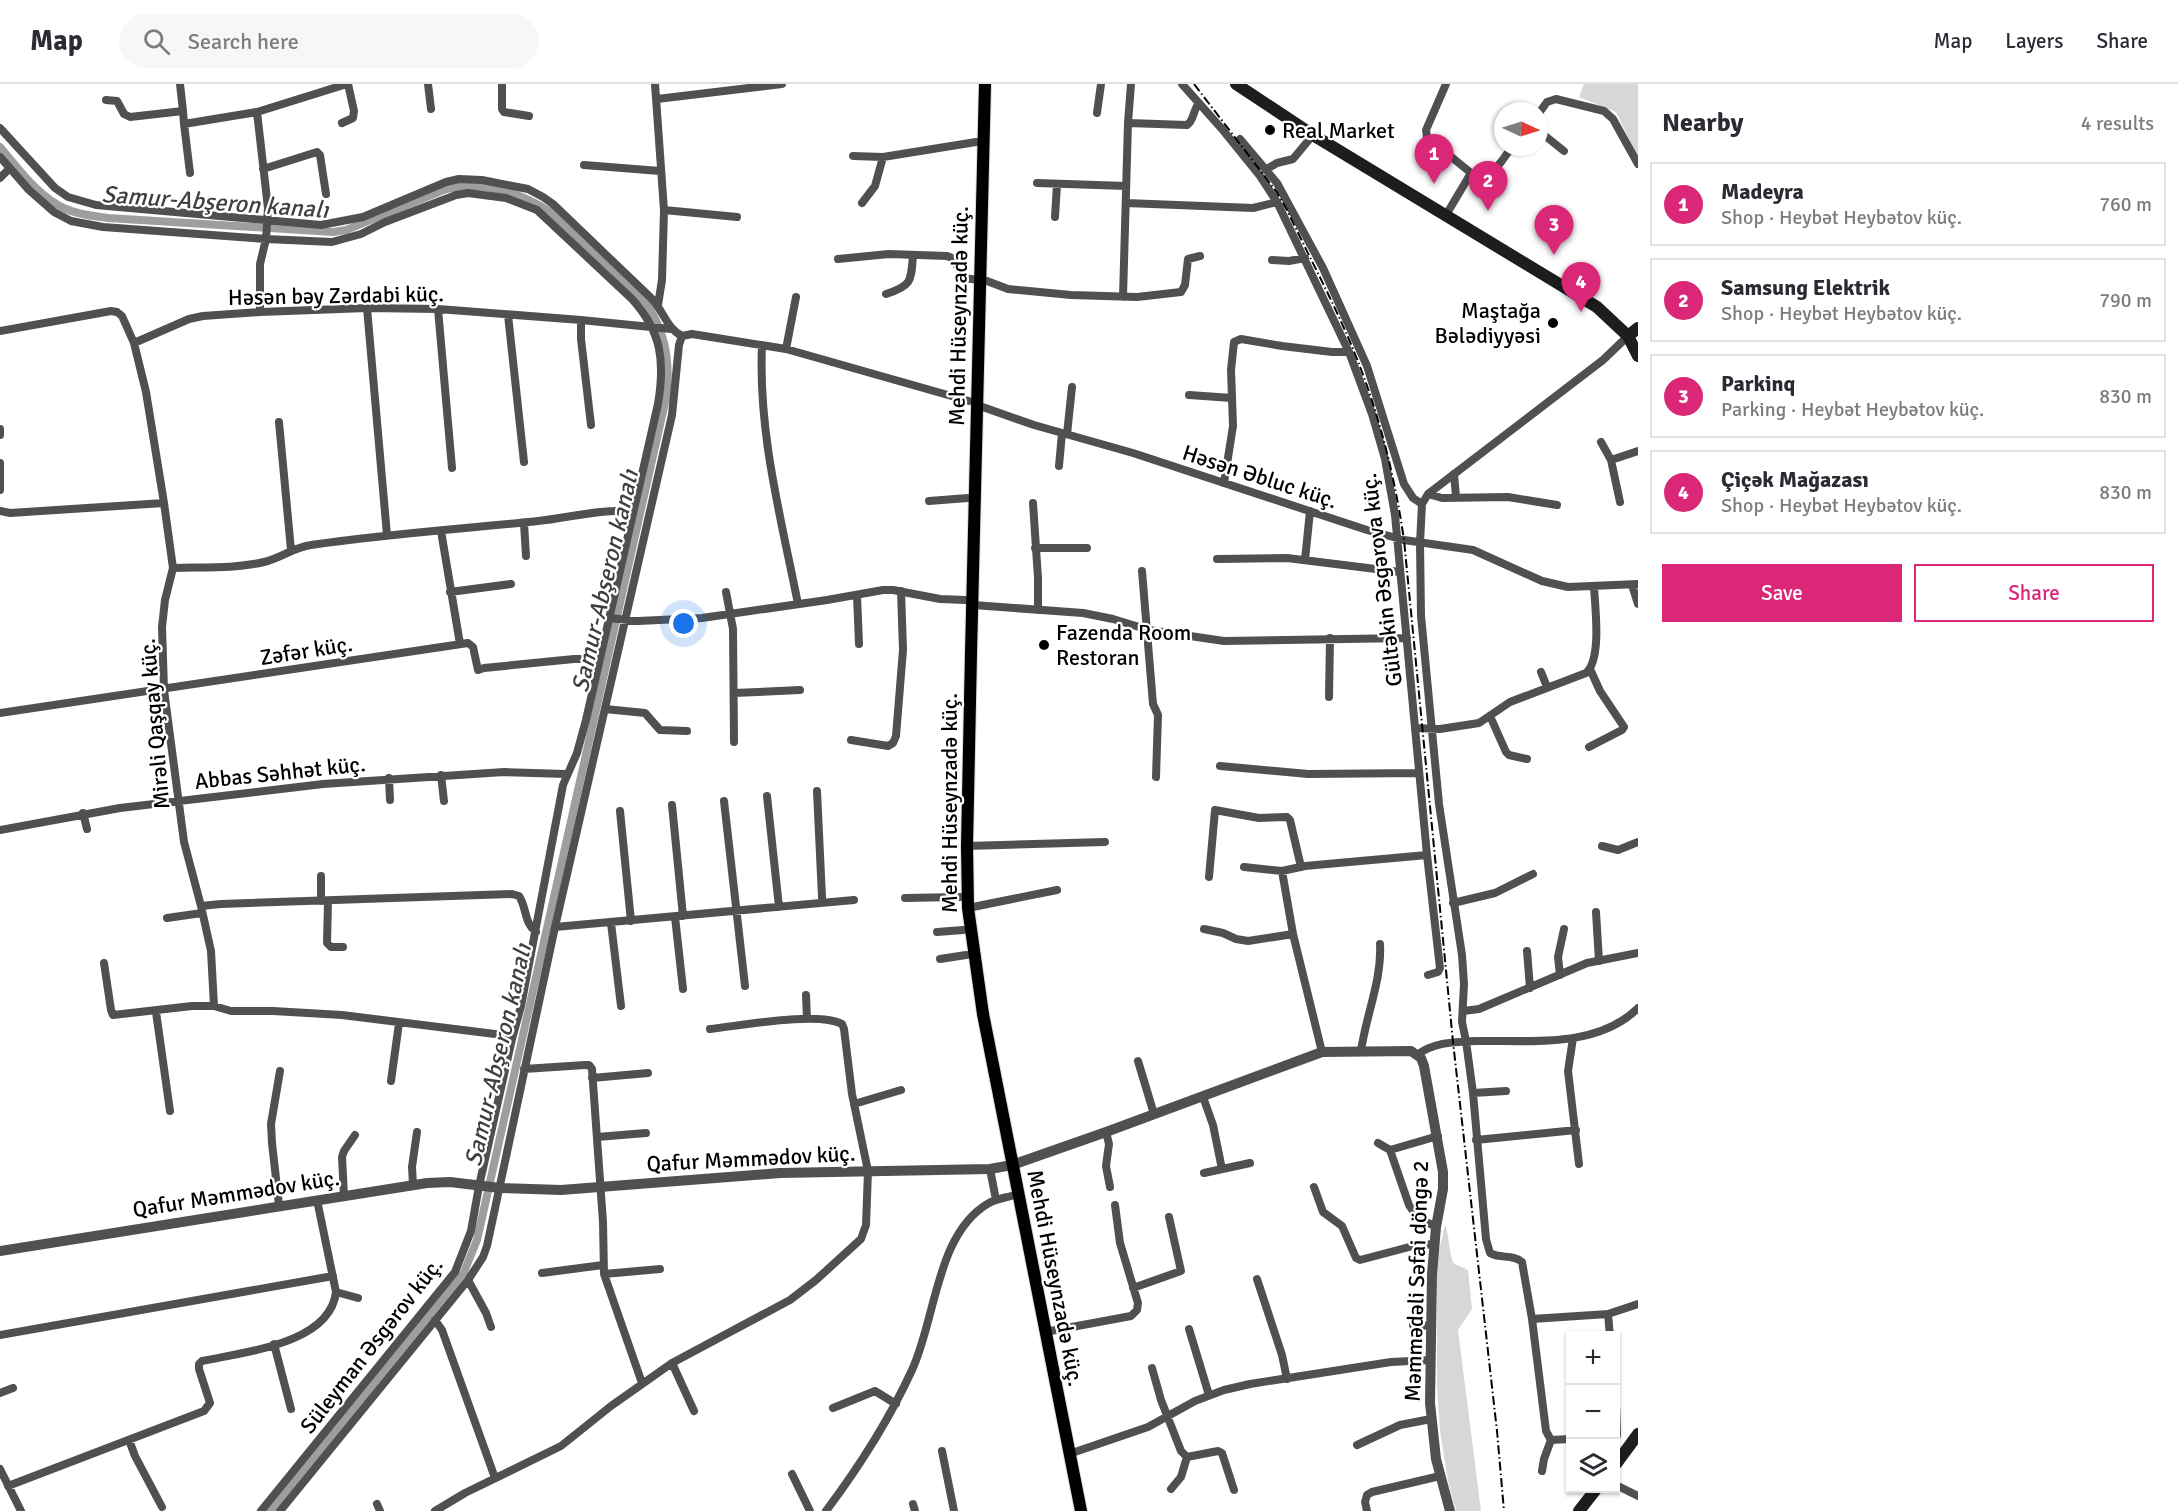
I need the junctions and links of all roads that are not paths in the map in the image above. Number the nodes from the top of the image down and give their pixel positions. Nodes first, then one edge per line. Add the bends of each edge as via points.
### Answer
1 (180, 84) edge
2 (347, 84) edge
3 (428, 84) edge
4 (502, 84) edge
5 (655, 84) edge
6 (782, 84) edge
7 (977, 84) edge
8 (985, 84) edge
9 (1101, 84) edge
10 (1131, 84) edge
11 (1182, 84) edge
12 (1236, 84) edge
13 (1446, 84) edge
14 (657, 99) junction
15 (106, 100) dead end
16 (1547, 102) edge
17 (1199, 103) junction
18 (431, 109) dead end
19 (183, 111) junction
20 (257, 112) junction
21 (1097, 113) dead end
22 (528, 116) dead end
23 (342, 123) dead end
24 (1128, 123) junction
25 (184, 124) junction
26 (0, 128) edge
27 (1313, 135) junction
28 (1548, 138) edge
29 (1240, 139) dead end
30 (976, 142) junction
31 (1564, 151) dead end
32 (853, 156) dead end
33 (1505, 156) edge
34 (0, 157) edge
35 (883, 157) junction
36 (1638, 164) edge
37 (584, 165) dead end
38 (10, 168) junction
39 (1267, 169) junction
40 (264, 170) junction
41 (660, 171) junction
42 (190, 173) dead end
43 (1471, 173) junction
44 (0, 178) edge
45 (1037, 183) dead end
46 (1057, 184) junction
47 (1126, 186) junction
48 (326, 194) dead end
49 (1277, 202) junction
50 (862, 203) dead end
51 (1126, 203) junction
52 (664, 210) junction
53 (1446, 215) junction
54 (1055, 217) dead end
55 (737, 218) dead end
56 (267, 221) junction
57 (266, 239) junction
58 (913, 255) junction
59 (1200, 256) dead end
60 (1305, 258) junction
61 (838, 259) dead end
62 (1272, 260) dead end
63 (977, 280) junction
64 (886, 294) dead end
65 (796, 297) dead end
66 (1124, 297) junction
67 (658, 305) junction
68 (368, 308) junction
69 (438, 309) junction
70 (260, 312) junction
71 (508, 315) junction
72 (581, 320) junction
73 (652, 328) junction
74 (1638, 328) edge
75 (671, 329) junction
76 (0, 331) edge
77 (682, 336) junction
78 (1628, 336) junction
79 (134, 343) junction
80 (762, 345) junction
81 (786, 349) junction
82 (1349, 352) junction
83 (1638, 356) edge
84 (1072, 387) dead end
85 (1189, 395) dead end
86 (1232, 398) junction
87 (973, 403) junction
88 (279, 422) dead end
89 (591, 425) dead end
90 (0, 429) edge
91 (1064, 433) junction
92 (0, 435) edge
93 (1600, 442) dead end
94 (1638, 451) edge
95 (1611, 460) junction
96 (524, 462) dead end
97 (0, 463) edge
98 (1059, 466) dead end
99 (452, 468) dead end
100 (1454, 474) junction
101 (1224, 483) junction
102 (0, 490) edge
103 (1428, 494) junction
104 (1456, 497) junction
105 (968, 498) junction
106 (929, 501) dead end
107 (1620, 502) dead end
108 (164, 503) junction
109 (1033, 503) dead end
110 (1422, 504) junction
111 (1557, 505) dead end
112 (0, 511) edge
113 (1310, 511) junction
114 (633, 512) junction
115 (524, 523) junction
116 (441, 531) junction
117 (387, 535) junction
118 (1397, 538) junction
119 (1420, 543) junction
120 (1035, 548) junction
121 (1088, 548) dead end
122 (291, 550) junction
123 (526, 556) dead end
124 (1217, 559) dead end
125 (1305, 560) junction
126 (173, 568) junction
127 (1142, 571) dead end
128 (1400, 572) junction
129 (511, 584) dead end
130 (1635, 585) edge
131 (1594, 587) junction
132 (901, 591) junction
133 (450, 592) junction
134 (726, 592) dead end
135 (857, 596) junction
136 (968, 603) junction
137 (798, 604) junction
138 (1638, 604) edge
139 (1038, 610) junction
140 (731, 613) junction
141 (609, 618) junction
142 (624, 621) junction
143 (1149, 630) junction
144 (1330, 638) junction
145 (1407, 638) junction
146 (460, 644) junction
147 (859, 644) dead end
148 (599, 659) junction
149 (1590, 669) junction
150 (1541, 672) dead end
151 (1546, 687) junction
152 (164, 690) junction
153 (800, 690) dead end
154 (734, 693) junction
155 (1329, 697) dead end
156 (605, 709) junction
157 (0, 713) edge
158 (1490, 716) junction
159 (1415, 728) junction
160 (1432, 729) junction
161 (687, 731) dead end
162 (851, 740) dead end
163 (734, 742) dead end
164 (1589, 747) dead end
165 (1527, 759) dead end
166 (1220, 766) dead end
167 (1418, 773) junction
168 (566, 774) junction
169 (441, 775) junction
170 (1156, 777) dead end
171 (389, 778) junction
172 (817, 791) dead end
173 (766, 796) dead end
174 (390, 800) dead end
175 (444, 801) dead end
176 (724, 801) dead end
177 (178, 802) junction
178 (672, 805) dead end
179 (620, 811) dead end
180 (82, 813) junction
181 (87, 829) dead end
182 (0, 830) edge
183 (1105, 842) dead end
184 (1638, 842) edge
185 (967, 846) junction
186 (1602, 846) dead end
187 (1426, 855) junction
188 (1244, 867) dead end
189 (1301, 867) junction
190 (1282, 871) junction
191 (1533, 874) dead end
192 (321, 876) dead end
193 (1209, 877) dead end
194 (1057, 890) dead end
195 (822, 897) dead end
196 (960, 897) junction
197 (905, 898) dead end
198 (854, 900) dead end
199 (324, 901) junction
200 (1453, 903) junction
201 (778, 907) junction
202 (968, 908) junction
203 (202, 909) junction
204 (737, 911) junction
205 (1596, 912) dead end
206 (679, 916) junction
207 (167, 918) dead end
208 (631, 921) junction
209 (611, 923) junction
210 (555, 927) junction
211 (1204, 929) dead end
212 (1564, 929) dead end
213 (963, 930) junction
214 (536, 932) junction
215 (937, 932) dead end
216 (1293, 934) junction
217 (1380, 944) dead end
218 (343, 947) dead end
219 (1527, 951) dead end
220 (1638, 953) edge
221 (966, 955) junction
222 (940, 959) dead end
223 (1599, 960) junction
224 (104, 963) dead end
225 (1428, 975) dead end
226 (1560, 975) junction
227 (745, 986) dead end
228 (683, 988) dead end
229 (1530, 988) junction
230 (806, 995) dead end
231 (214, 1006) junction
232 (621, 1006) dead end
233 (1638, 1008) edge
234 (1463, 1011) junction
235 (156, 1012) junction
236 (807, 1019) junction
237 (399, 1023) junction
238 (710, 1029) dead end
239 (1573, 1038) junction
240 (512, 1039) junction
241 (1466, 1041) junction
242 (1361, 1051) junction
243 (1322, 1052) junction
244 (1417, 1054) junction
245 (1138, 1060) dead end
246 (524, 1069) junction
247 (280, 1071) dead end
248 (648, 1073) dead end
249 (592, 1078) junction
250 (392, 1081) dead end
251 (901, 1090) dead end
252 (1506, 1091) dead end
253 (1473, 1093) junction
254 (1203, 1097) junction
255 (854, 1104) junction
256 (170, 1111) dead end
257 (1154, 1114) junction
258 (1576, 1130) junction
259 (417, 1132) dead end
260 (1106, 1132) junction
261 (646, 1133) dead end
262 (355, 1136) dead end
263 (1438, 1136) junction
264 (597, 1137) junction
265 (1476, 1140) junction
266 (1378, 1143) dead end
267 (1390, 1150) junction
268 (1250, 1163) dead end
269 (1579, 1164) dead end
270 (1009, 1165) junction
271 (990, 1169) junction
272 (1222, 1169) junction
273 (868, 1171) junction
274 (1204, 1173) dead end
275 (413, 1185) junction
276 (479, 1186) junction
277 (1314, 1186) dead end
278 (600, 1187) junction
279 (1110, 1187) dead end
280 (500, 1188) junction
281 (344, 1196) junction
282 (1011, 1196) junction
283 (317, 1200) junction
284 (996, 1200) junction
285 (279, 1205) junction
286 (1115, 1205) dead end
287 (1169, 1217) dead end
288 (1436, 1227) junction
289 (1434, 1244) junction
290 (0, 1251) edge
291 (660, 1269) dead end
292 (603, 1270) junction
293 (542, 1274) dead end
294 (333, 1276) junction
295 (1257, 1279) dead end
296 (468, 1280) junction
297 (1133, 1288) junction
298 (336, 1292) junction
299 (358, 1298) dead end
300 (1638, 1304) edge
301 (1608, 1314) junction
302 (1532, 1319) junction
303 (435, 1320) junction
304 (1413, 1325) dead end
305 (1432, 1326) junction
306 (491, 1327) dead end
307 (1189, 1329) dead end
308 (1610, 1331) edge
309 (1045, 1332) junction
310 (0, 1335) edge
311 (274, 1344) junction
312 (1431, 1360) junction
313 (672, 1363) junction
314 (1152, 1368) dead end
315 (1287, 1379) junction
316 (642, 1383) junction
317 (13, 1388) dead end
318 (0, 1393) edge
319 (1209, 1395) junction
320 (896, 1404) junction
321 (833, 1408) dead end
322 (291, 1409) dead end
323 (694, 1411) dead end
324 (1167, 1417) junction
325 (1431, 1419) junction
326 (1620, 1436) edge
327 (1635, 1438) edge
328 (1566, 1439) edge
329 (129, 1440) junction
330 (1551, 1440) junction
331 (1357, 1445) dead end
332 (942, 1451) dead end
333 (1069, 1454) junction
334 (1187, 1457) junction
335 (1620, 1459) edge
336 (0, 1469) edge
337 (1542, 1472) dead end
338 (792, 1474) dead end
339 (1440, 1476) junction
340 (495, 1478) junction
341 (8, 1486) junction
342 (1620, 1487) edge
343 (1171, 1489) dead end
344 (1234, 1490) dead end
345 (1593, 1493) edge
346 (1638, 1496) edge
347 (162, 1508) dead end
348 (21, 1511) edge
349 (261, 1511) edge
350 (280, 1511) edge
351 (435, 1511) edge
352 (810, 1511) edge
353 (826, 1511) edge
354 (954, 1511) edge
355 (1073, 1511) edge
356 (1081, 1511) edge
357 (1366, 1511) edge
358 (1450, 1511) edge
359 (1579, 1511) edge

1 - 19 street
2 - 20 street
2 - 23 street via 354,111 353,118
3 - 18 street
4 - 22 street via 504,112
5 - 14 street
6 - 14 street
7 - 30 main road, Mehdi Hüseynzadə küç.
8 - 63 main road, Mehdi Hüseynzadə küç.
9 - 21 street
10 - 24 street
11 - 17 street, Gültəkin Əsgərova küç.
12 - 27 main road
13 - 43 street via 1426,137
14 - 41 street
15 - 19 street via 117,101 130,117
16 - 36 street via 1556,99 1604,111 1613,119
17 - 24 street via 1187,125
17 - 49 street, Gültəkin Əsgərova küç.
19 - 25 street
20 - 25 street
20 - 40 street
24 - 47 street
25 - 42 street
26 - 56 street via 55,188 84,203
27 - 39 street via 1293,159
27 - 53 main road
28 - 31 street
29 - 39 street
30 - 35 street
30 - 63 main road, Mehdi Hüseynzadə küç.
32 - 35 street
33 - 43 street via 1487,175
34 - 38 street, Süleyman Əsgərov küç.
35 - 50 street via 875,186
37 - 41 street
38 - 44 street
38 - 57 street, Süleyman Əsgərov küç. via 40,201 71,221 103,227
39 - 110 street via 1323,268 1356,337 1404,484
40 - 48 street via 317,152
40 - 56 street
41 - 52 street
43 - 53 street
45 - 46 street
46 - 47 street
46 - 54 street
47 - 51 street
49 - 51 street via 1253,208
49 - 60 street, Gültəkin Əsgərova küç.
51 - 66 street
52 - 55 street
52 - 67 street
53 - 78 main road via 1597,307
56 - 57 street
56 - 67 street via 321,225 346,222 459,179 528,189 553,204
57 - 70 street via 260,264
57 - 73 street, Süleyman Əsgərov küç. via 342,240 456,195 506,198 537,210 632,299
58 - 61 street
58 - 63 street via 952,258 964,278
58 - 64 street via 909,283
59 - 66 street via 1188,259 1181,292
60 - 62 street
60 - 82 street, Gültəkin Əsgərova küç.
63 - 66 street via 1013,290
63 - 87 main road, Mehdi Hüseynzadə küç.
65 - 81 street
67 - 75 street
68 - 69 street, Həsən bəy Zərdabi küç.
68 - 70 street, Həsən bəy Zərdabi küç.
68 - 117 street
69 - 71 street, Həsən bəy Zərdabi küç.
69 - 99 street
70 - 79 street, Həsən bəy Zərdabi küç. via 189,319
71 - 72 street, Həsən bəy Zərdabi küç.
71 - 96 street
72 - 73 street, Həsən bəy Zərdabi küç.
72 - 89 street
73 - 75 street, Həsən bəy Zərdabi küç.
73 - 114 street, Süleyman Əsgərov küç. via 662,357 660,391
74 - 78 main road
75 - 77 street
76 - 79 street, Mirəli Qaşqay küç. via 111,311 122,316
77 - 80 street, Həsən Əbluc küç. via 692,334
77 - 142 street, Süleyman Əsgərov küç. via 672,415
78 - 83 main road
78 - 100 street
79 - 108 street, Mirəli Qaşqay küç.
80 - 81 street, Həsən Əbluc küç.
80 - 137 street via 766,439
81 - 87 street, Həsən Əbluc küç.
82 - 86 street via 1237,340 1232,346
82 - 118 street, Gültəkin Əsgərova küç. via 1384,459
84 - 91 street
85 - 86 street
86 - 101 street via 1232,442
87 - 91 street, Həsən Əbluc küç.
87 - 105 main road, Mehdi Hüseynzadə küç.
87 - 136 main road, Mehdi Hüseynzadə küç.
88 - 122 street
90 - 92 street
91 - 98 street
91 - 101 street, Həsən Əbluc küç.
93 - 95 street
94 - 95 street
95 - 107 street
97 - 102 street
100 - 103 street
100 - 104 street
101 - 113 street, Həsən Əbluc küç.
103 - 104 street
103 - 110 street
104 - 111 street via 1508,497
105 - 106 street
105 - 136 main road, Mehdi Hüseynzadə küç.
108 - 112 street
108 - 126 street, Mirəli Qaşqay küç.
109 - 120 street
110 - 119 street
113 - 118 street, Həsən Əbluc küç.
113 - 125 street
114 - 115 street via 610,511
114 - 141 street, Süleyman Əsgərov küç.
115 - 116 street
115 - 123 street
116 - 117 street
116 - 133 street
117 - 122 street
118 - 119 street, Həsən Əbluc küç.
118 - 128 street, Gültəkin Əsgərova küç.
119 - 131 street, Həsən Əbluc küç. via 1473,550 1542,581
119 - 160 street via 1421,616
120 - 121 street
120 - 139 street
122 - 126 street via 263,562
124 - 125 street
125 - 128 street
126 - 152 street, Mirəli Qaşqay küç. via 162,627
127 - 143 street
128 - 145 street, Gültəkin Əsgərova küç.
129 - 133 street
130 - 131 street, Həsən Əbluc küç.
130 - 138 street
131 - 149 street via 1596,637
132 - 135 street
132 - 136 street
132 - 162 street via 903,650 896,736 888,746
133 - 146 street
134 - 140 street
135 - 137 street
135 - 147 street
136 - 139 street
136 - 185 main road, Mehdi Hüseynzadə küç.
136 - 196 main road, Mehdi Hüseynzadə küç.
137 - 140 street
139 - 143 street via 1083,613
140 - 142 street
140 - 154 street
141 - 142 street
141 - 148 street, Süleyman Əsgərov küç.
142 - 156 street, Süleyman Əsgərov küç.
143 - 144 street via 1224,641
143 - 170 street via 1153,704 1158,715
144 - 145 street
144 - 155 street
145 - 159 street, Gültəkin Əsgərova küç.
146 - 148 street via 473,647 478,670 574,658
146 - 152 street, Zəfər küç.
148 - 168 street, Süleyman Əsgərov küç. via 577,753
149 - 151 street
149 - 164 street via 1624,727
150 - 151 street
151 - 158 street via 1510,702
152 - 157 street, Zəfər küç.
152 - 177 street, Mirəli Qaşqay küç.
153 - 154 street
154 - 163 street
156 - 161 street via 645,713 660,730
156 - 210 street, Süleyman Əsgərov küç.
158 - 160 street via 1466,726
158 - 165 street via 1506,752
159 - 160 street
159 - 167 street, Gültəkin Əsgərova küç.
160 - 200 street
166 - 167 street via 1308,774
167 - 187 street, Gültəkin Əsgərova küç.
168 - 169 street, Abbas Səhhət küç. via 521,771
168 - 214 street, Süleyman Əsgərov küç.
169 - 171 street, Abbas Səhhət küç.
169 - 175 street
171 - 174 street
171 - 177 street, Abbas Səhhət küç.
172 - 195 street
173 - 201 street
176 - 204 street
177 - 180 street, Abbas Səhhət küç.
177 - 203 street, Mirəli Qaşqay küç.
178 - 206 street
179 - 208 street
180 - 181 street
180 - 182 street, Abbas Səhhət küç.
183 - 185 street
184 - 186 street via 1618,850
185 - 202 main road, Mehdi Hüseynzadə küç.
187 - 189 street
187 - 225 street, Gültəkin Əsgərova küç. via 1440,968
188 - 190 street
189 - 190 street
189 - 193 street via 1287,817 1259,818 1215,810
190 - 216 street
191 - 200 street via 1495,893
192 - 199 street
194 - 202 street
196 - 197 street
196 - 213 main road, Mehdi Hüseynzadə küç.
198 - 201 street
199 - 203 street
199 - 214 street via 512,894 523,902 527,921
199 - 218 street via 327,943
200 - 234 street via 1464,970
201 - 204 street
202 - 270 main road, Mehdi Hüseynzadə küç.
203 - 207 street
203 - 231 street, Mirəli Qaşqay küç.
204 - 206 street
204 - 227 street
205 - 223 street
206 - 208 street
206 - 228 street
208 - 209 street
209 - 210 street
209 - 232 street
210 - 246 street, Süleyman Əsgərov küç.
211 - 216 street via 1248,941
212 - 226 street via 1558,957
213 - 215 street
213 - 221 main road, Mehdi Hüseynzadə küç.
214 - 240 street, Süleyman Əsgərov küç.
216 - 243 street
217 - 242 street via 1381,960
219 - 229 street
220 - 223 street
221 - 222 street
221 - 270 main road, Mehdi Hüseynzadə küç.
223 - 226 street
224 - 235 street via 113,1015
226 - 229 street
229 - 234 street via 1479,1009
230 - 236 street
231 - 235 street
231 - 237 street via 231,1011 312,1013
233 - 239 street via 1614,1026
234 - 241 street via 1462,1034
235 - 256 street
236 - 238 street
236 - 255 street via 842,1024
237 - 240 street
237 - 250 street
239 - 241 street
239 - 258 street via 1568,1071
240 - 276 street, Süleyman Əsgərov küç.
241 - 244 street via 1429,1047
241 - 253 street
242 - 243 street, Qafur Məmmədov küç.
242 - 244 street, Qafur Məmmədov küç.
243 - 254 street, Qafur Məmmədov küç.
244 - 263 street, Məmmədəli Səfai döngə 2 via 1424,1066
245 - 257 street
246 - 249 street via 589,1065
246 - 280 street, Süleyman Əsgərov küç.
247 - 285 street via 272,1124
248 - 249 street
249 - 264 street
251 - 255 street
252 - 253 street
253 - 265 street
254 - 257 street, Qafur Məmmədov küç.
254 - 272 street
255 - 273 street
257 - 260 street, Qafur Məmmədov küç.
258 - 265 street
258 - 269 street
259 - 275 street
260 - 270 street, Qafur Məmmədov küç.
260 - 279 street
261 - 264 street
262 - 281 street via 342,1157
263 - 267 street
263 - 288 street, Məmmədəli Səfai döngə 2 via 1443,1189
264 - 278 street
265 - 302 street via 1488,1248 1493,1255 1522,1262
266 - 267 street
267 - 288 street via 1409,1205 1417,1217
268 - 272 street
270 - 271 street, Qafur Məmmədov küç.
270 - 282 main road, Mehdi Hüseynzadə küç.
270 - 309 main road, Mehdi Hüseynzadə küç.
271 - 273 street, Qafur Məmmədov küç.
271 - 284 street
272 - 274 street
273 - 278 street, Qafur Məmmədov küç. via 780,1173
273 - 313 street via 866,1225 854,1247 790,1300
275 - 276 street, Qafur Məmmədov küç. via 450,1182
275 - 281 street, Qafur Məmmədov küç.
276 - 280 street, Qafur Məmmədov küç.
276 - 349 street, Süleyman Əsgərov küç. via 471,1232 455,1272
277 - 289 street via 1323,1212 1342,1226 1360,1260
278 - 280 street, Qafur Məmmədov küç.
278 - 292 street
280 - 296 street, Süleyman Əsgərov küç. via 487,1246
281 - 283 street, Qafur Məmmədov küç.
282 - 284 street
282 - 355 main road, Mehdi Hüseynzadə küç.
283 - 285 street, Qafur Məmmədov küç.
283 - 294 street
284 - 320 street via 974,1215 950,1249 923,1344
285 - 290 street, Qafur Məmmədov küç.
286 - 297 street via 1120,1243
287 - 297 street via 1181,1271
288 - 289 street, Məmmədəli Səfai döngə 2
289 - 305 street, Məmmədəli Səfai döngə 2
291 - 292 street
292 - 293 street
292 - 316 street
294 - 298 street
294 - 310 street
295 - 315 street
296 - 303 street, Süleyman Əsgərov küç.
296 - 306 street
297 - 309 street via 1138,1303 1131,1316
298 - 299 street
298 - 311 street via 333,1306 314,1328
300 - 301 street
301 - 302 street
301 - 308 street
302 - 330 street via 1546,1431
303 - 340 street
303 - 350 street, Süleyman Əsgərov küç.
304 - 305 street
305 - 312 street, Məmmədəli Səfai döngə 2
307 - 319 street
309 - 333 main road, Mehdi Hüseynzadə küç.
311 - 322 street
311 - 329 street via 202,1361 199,1369 209,1398 208,1408
312 - 315 street via 1391,1362
312 - 325 street, Məmmədəli Səfai döngə 2
313 - 316 street
313 - 323 street
314 - 324 street
315 - 319 street
316 - 340 street via 561,1446
317 - 318 street
319 - 324 street
320 - 321 street via 874,1391
320 - 353 street
324 - 333 street
324 - 334 street
325 - 331 street via 1400,1425
325 - 339 street, Məmmədəli Səfai döngə 2
326 - 327 street
327 - 335 main road
328 - 330 street
329 - 341 street
329 - 347 street
330 - 337 street
332 - 354 street
333 - 356 main road, Mehdi Hüseynzadə küç.
334 - 343 street
334 - 344 street via 1218,1450
336 - 341 street
338 - 352 street
339 - 357 street via 1372,1492 1367,1495
339 - 358 street, Məmmədəli Səfai döngə 2
340 - 351 street
341 - 348 street
342 - 346 street
345 - 359 main road

